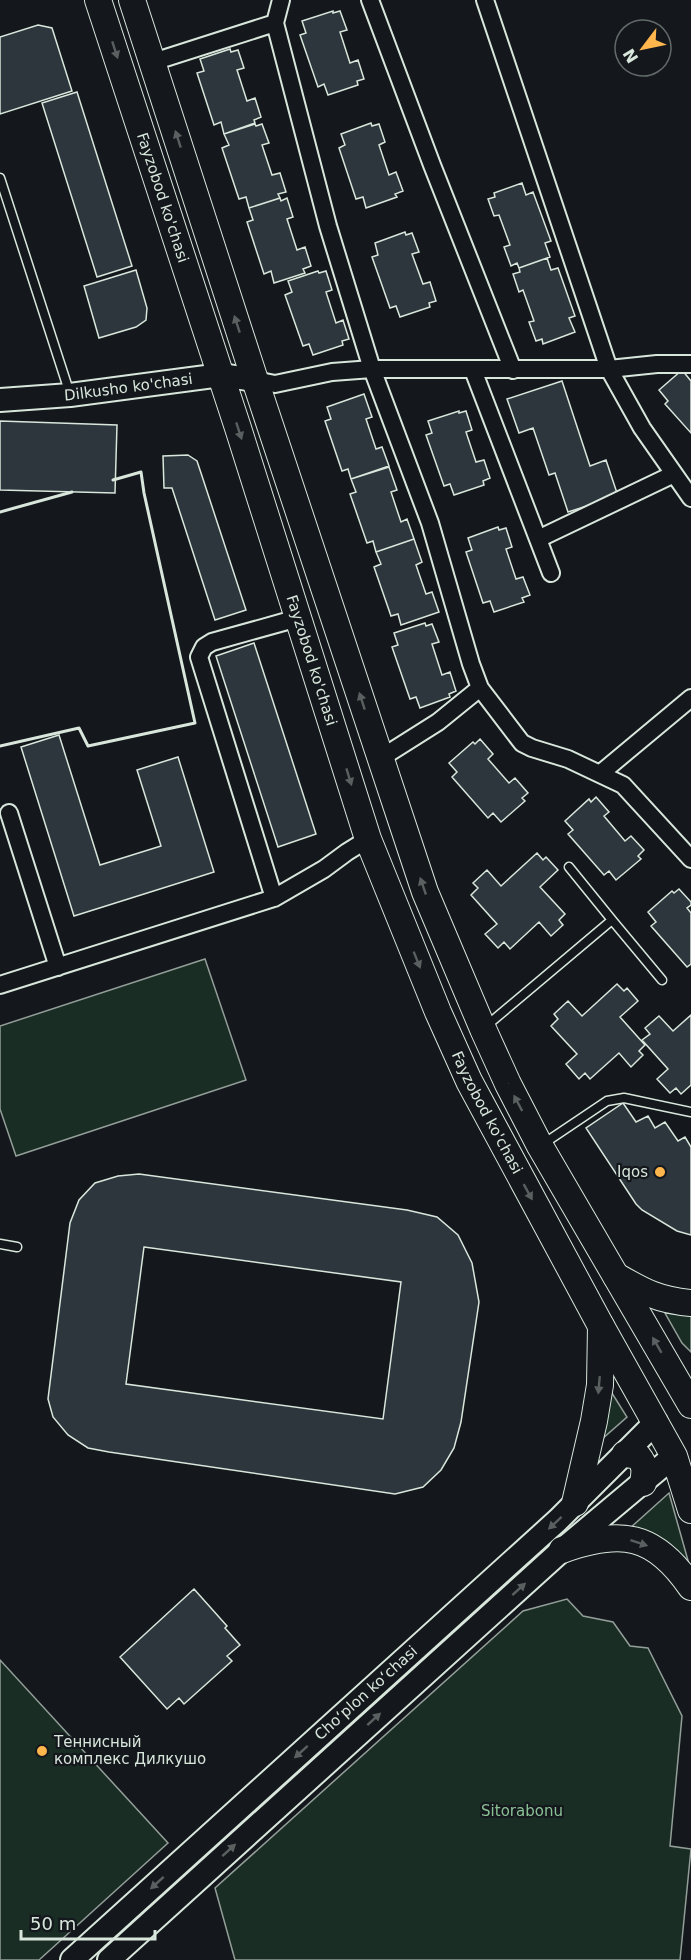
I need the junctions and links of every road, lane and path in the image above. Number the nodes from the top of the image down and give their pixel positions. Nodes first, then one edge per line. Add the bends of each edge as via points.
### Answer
1 (98, 0) edge
2 (132, 0) edge
3 (281, 0) edge
4 (370, 0) edge
5 (485, 0) edge
6 (275, 22) junction
7 (153, 63) junction
8 (0, 178) edge
9 (691, 364) edge
10 (372, 369) junction
11 (609, 369) junction
12 (473, 370) junction
13 (513, 370) junction
14 (221, 375) junction
15 (255, 380) junction
16 (70, 395) junction
17 (0, 400) edge
18 (674, 474) junction
19 (691, 498) edge
20 (538, 539) junction
21 (551, 573) dead end
22 (298, 618) junction
23 (480, 688) junction
24 (691, 698) edge
25 (381, 758) junction
26 (601, 773) junction
27 (9, 813) dead end
28 (368, 839) junction
29 (691, 859) edge
30 (570, 867) dead end
31 (274, 898) junction
32 (612, 920) junction
33 (58, 967) junction
34 (662, 980) dead end
35 (0, 985) edge
36 (483, 1029) junction
37 (691, 1112) edge
38 (540, 1146) junction
39 (0, 1244) edge
40 (17, 1247) dead end
41 (613, 1274) junction
42 (691, 1303) edge
43 (601, 1326) junction
44 (689, 1398) edge
45 (656, 1422) junction
46 (682, 1449) edge
47 (625, 1454) junction
48 (643, 1483) junction
49 (575, 1503) junction
50 (691, 1510) edge
51 (562, 1550) junction
52 (691, 1587) edge
53 (72, 1960) edge
54 (109, 1960) edge

1 -> 14 main road, Fayzobod ko'chasi
2 - 7 main road
3 - 6 street
4 - 13 street
5 - 11 street
6 - 7 street
6 - 10 street via 328,226
15 -> 7 main road
8 - 16 lane
9 - 11 street
10 - 12 street
10 - 15 street via 332,372 275,384
10 - 23 street via 430,523
11 - 13 street
11 - 18 street
12 - 13 street
12 - 20 street
14 - 15 main road, Dilkusho ko'chasi
14 - 16 main road, Dilkusho ko'chasi
14 -> 22 main road, Fayzobod ko'chasi
25 -> 15 main road
16 - 17 main road, Dilkusho ko'chasi
18 - 19 street
18 - 20 street
20 - 21 street
22 -> 28 main road, Fayzobod ko'chasi
22 - 31 street via 212,642 199,657
23 - 25 street via 438,722
23 - 26 street via 522,743
24 - 26 street
36 -> 25 main road via 425,892
26 - 29 street via 623,785
27 - 33 street
28 - 31 street
28 -> 43 main road, Fayzobod ko'chasi via 469,1081
30 - 32 lane
31 - 33 street
32 - 34 lane
32 - 36 lane
33 - 35 street
38 -> 36 main road
37 - 38 lane via 624,1098 607,1101
38 - 41 main road
39 - 40 lane
41 - 42 main road via 658,1298
44 -> 41 main road
43 - 45 main road, Fayzobod ko'chasi
43 -> 49 main road via 600,1385
44 - 45 main road
45 - 46 main road, Fayzobod ko'chasi
45 - 47 main road, Choʻplon koʻchasi
46 - 48 main road, Choʻplon koʻchasi
46 - 50 main road, Fayzobod ko'chasi
47 - 48 main road via 643,1461
47 - 49 main road, Choʻplon koʻchasi
48 - 51 main road, Choʻplon koʻchasi
49 -> 53 main road, Choʻplon koʻchasi
51 -> 52 main road via 590,1540 617,1537 643,1542 669,1560
54 -> 51 main road, Choʻplon koʻchasi

